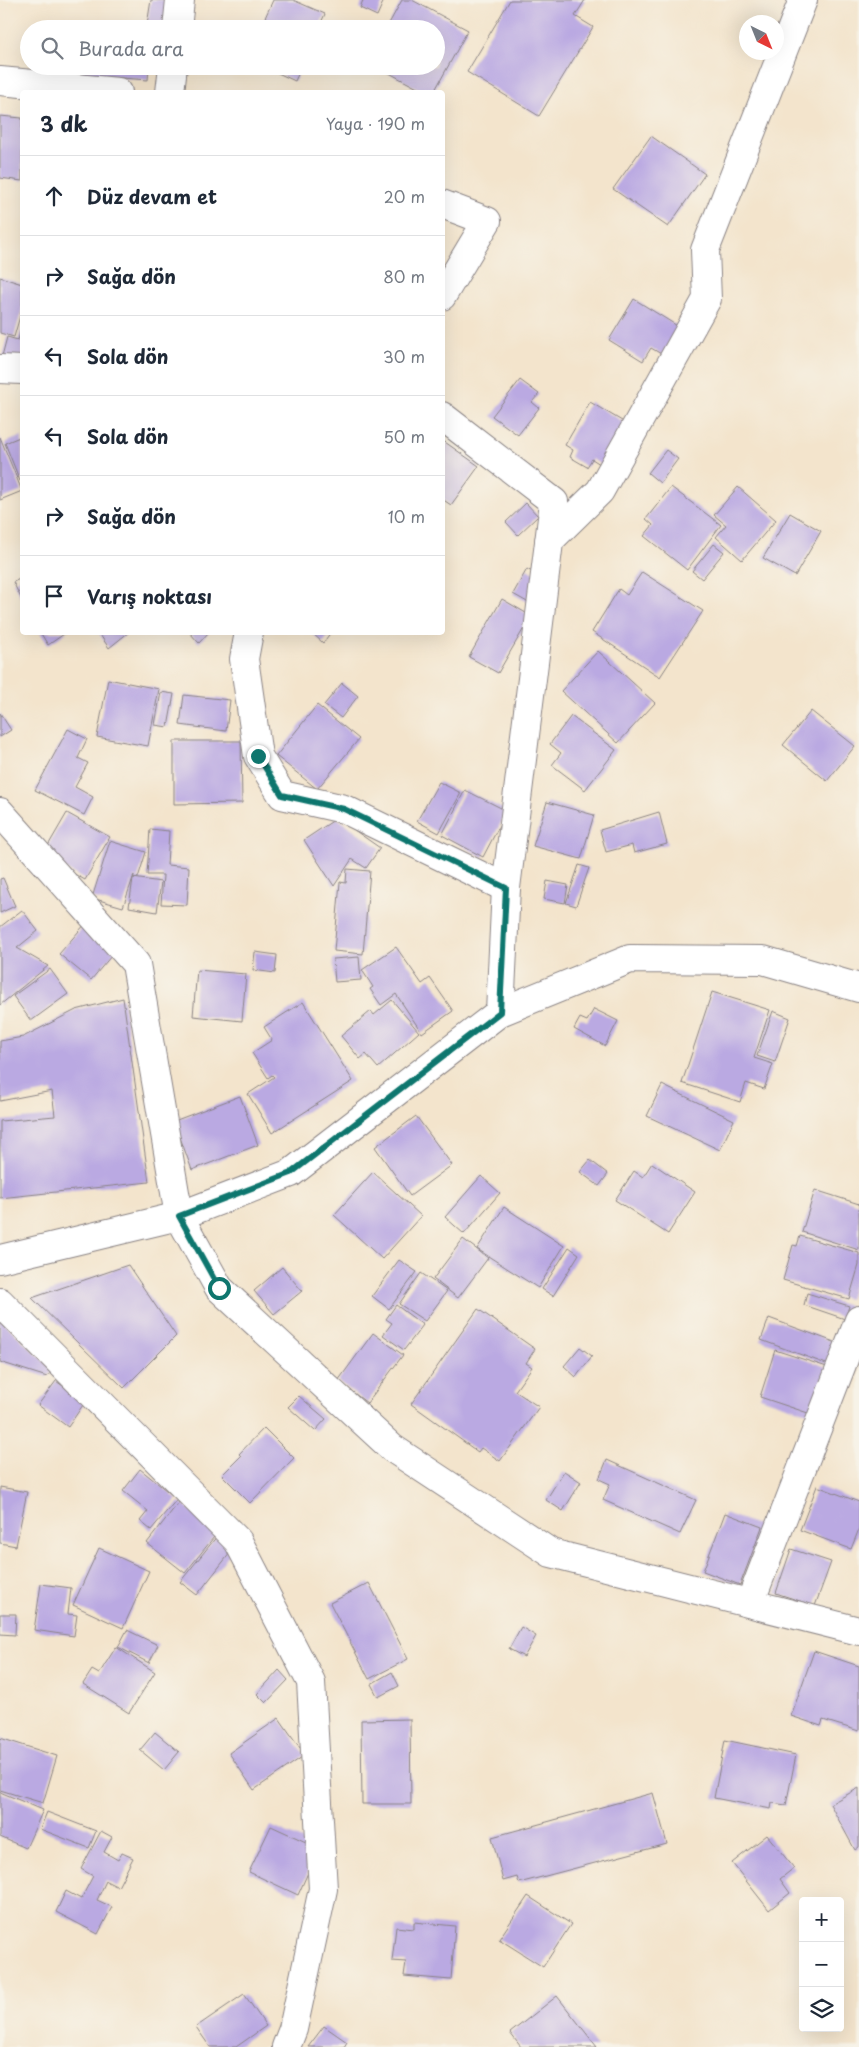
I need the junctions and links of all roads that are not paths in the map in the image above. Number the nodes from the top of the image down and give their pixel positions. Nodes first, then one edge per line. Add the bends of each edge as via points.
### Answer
1 (180, 0) edge
2 (803, 0) edge
3 (178, 20) edge
4 (172, 75) edge
5 (0, 81) edge
6 (97, 90) edge
7 (170, 90) edge
8 (445, 205) edge
9 (445, 291) edge
10 (0, 369) edge
11 (20, 370) edge
12 (445, 418) edge
13 (549, 541) junction
14 (248, 635) edge
15 (0, 812) edge
16 (506, 888) junction
17 (859, 988) edge
18 (500, 1012) junction
19 (179, 1216) junction
20 (0, 1259) edge
21 (0, 1302) edge
22 (859, 1320) edge
23 (852, 1357) edge
24 (750, 1603) junction
25 (859, 1631) edge
26 (286, 2047) edge

1 - 3 street
2 - 13 street via 705,250 707,299 600,491
4 - 7 street
5 - 6 street
8 - 9 street via 487,221
10 - 11 street
12 - 13 street via 554,502
13 - 16 street
14 - 16 street via 244,659 258,756 282,795 344,809
15 - 19 street via 136,964
16 - 18 street
17 - 18 street via 763,960 630,959
18 - 19 street via 291,1173
19 - 20 street
19 - 24 street via 219,1288 392,1448 551,1552
21 - 26 street via 238,1541 311,1682 324,1889 293,2029
22 - 23 street
23 - 24 street
24 - 25 street

